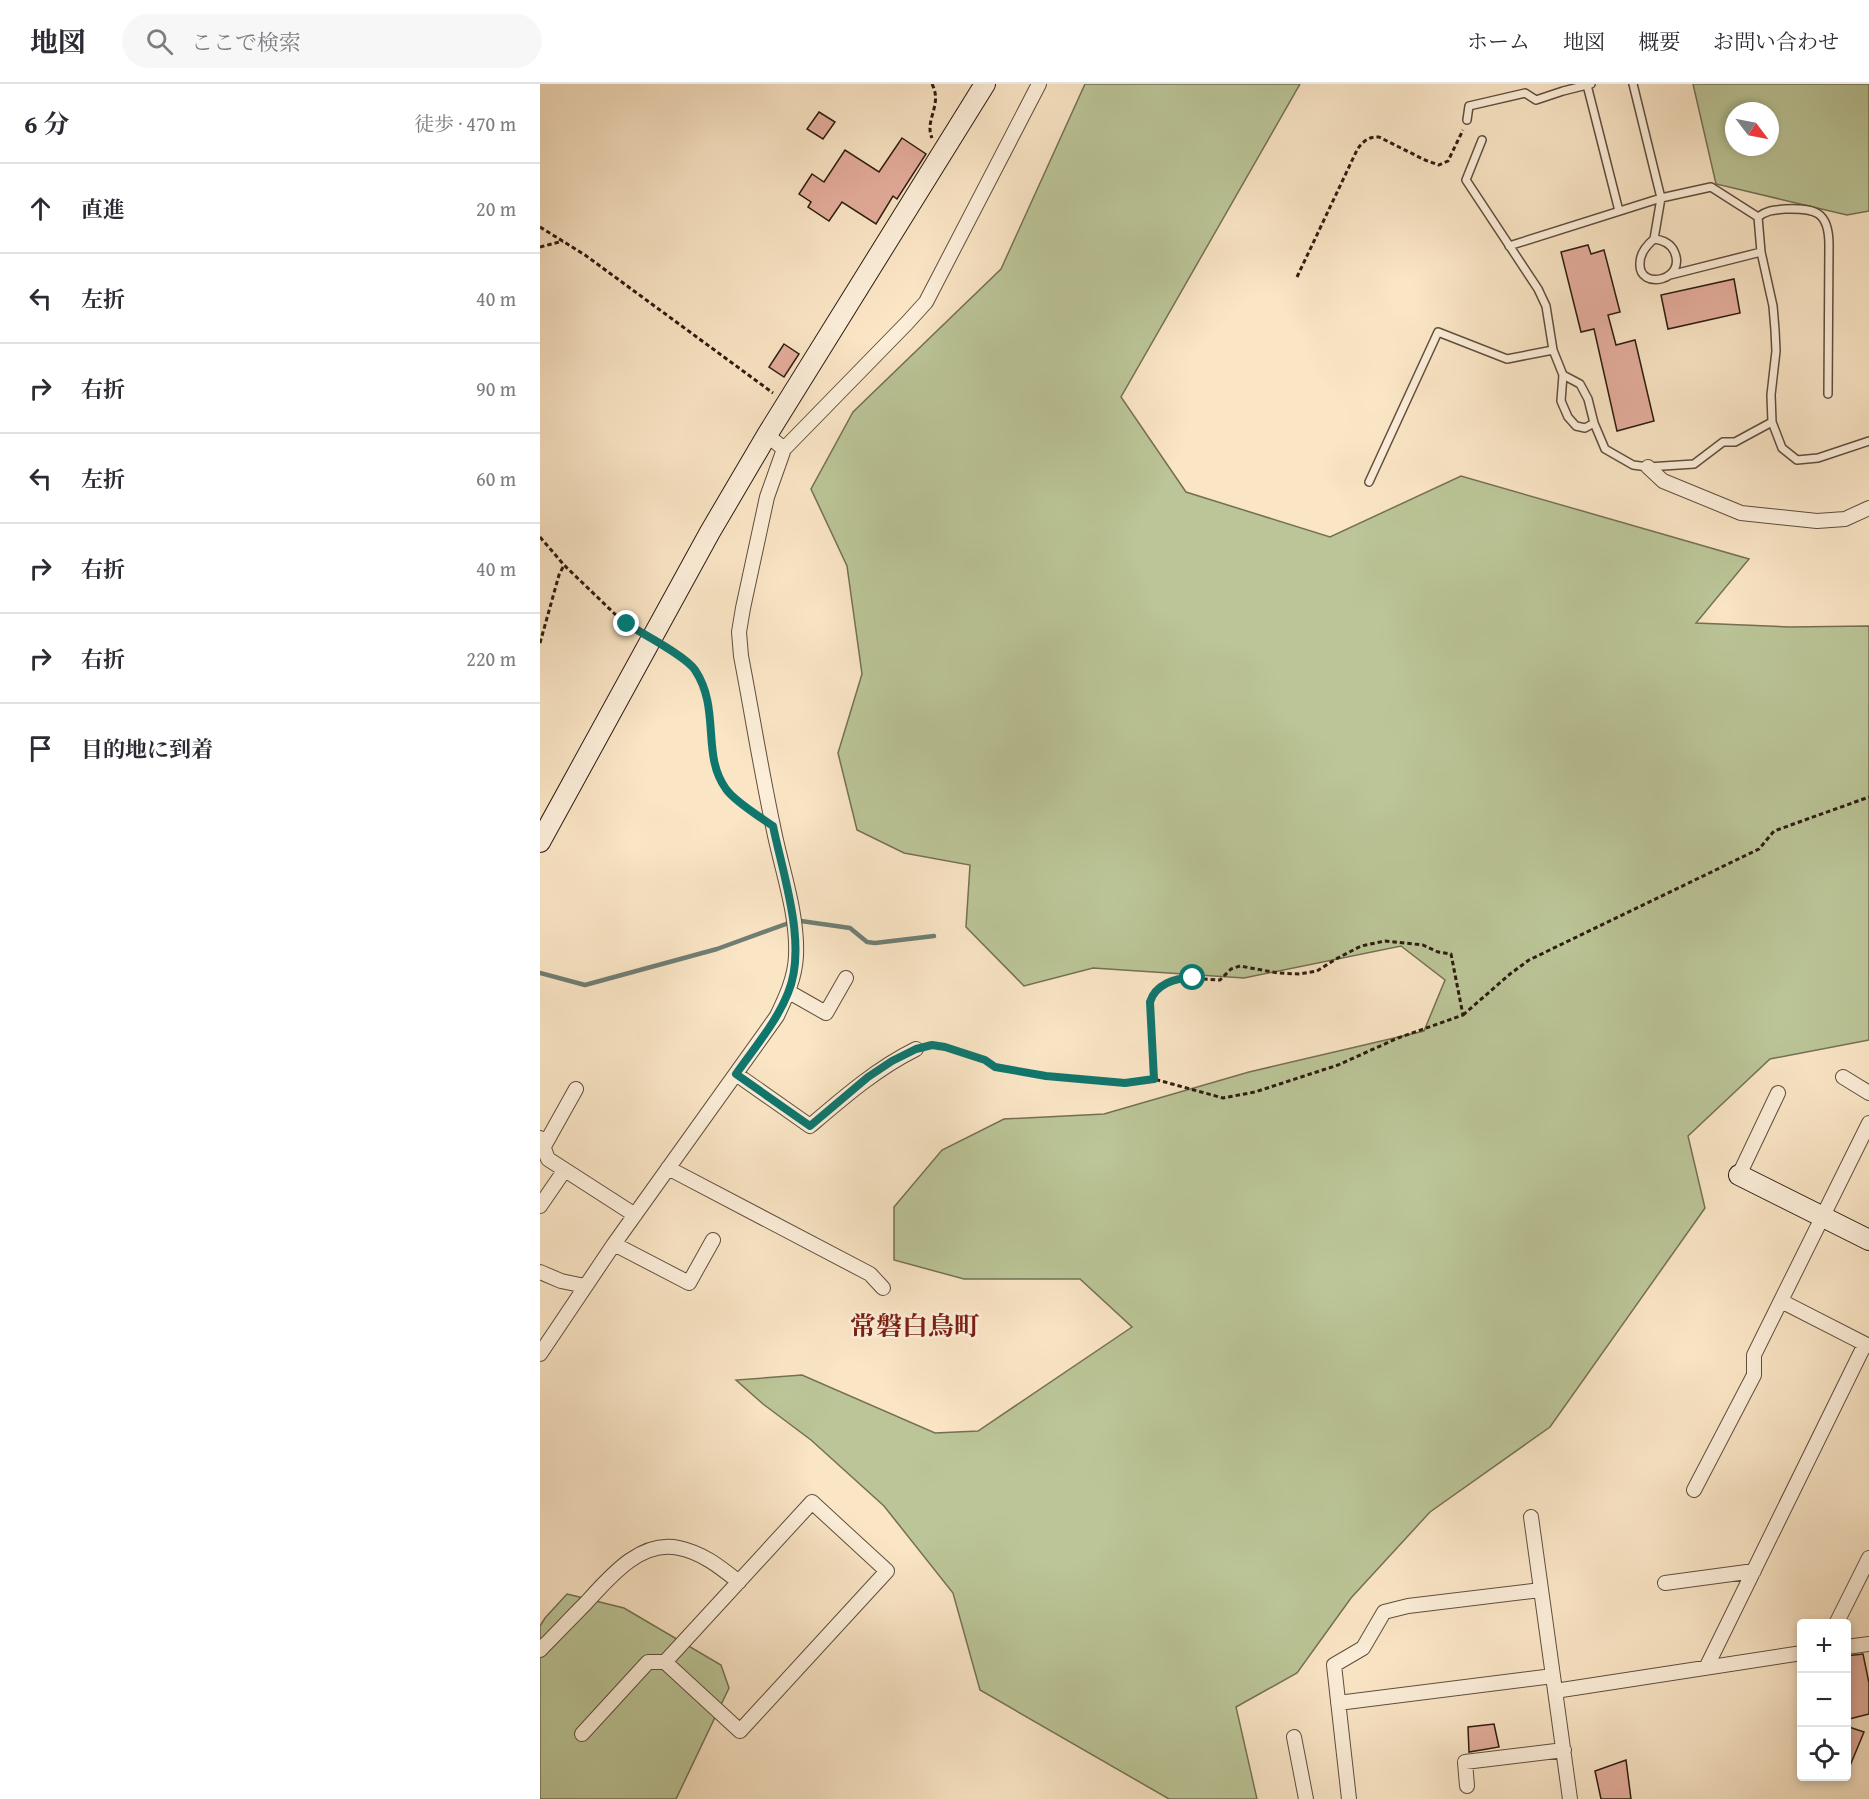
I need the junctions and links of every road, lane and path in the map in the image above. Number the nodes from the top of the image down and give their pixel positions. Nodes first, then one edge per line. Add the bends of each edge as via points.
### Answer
1 (932, 84) edge
2 (985, 84) edge
3 (1039, 84) edge
4 (1633, 84) edge
5 (1589, 85) edge
6 (1562, 87) edge
7 (1467, 120) joint
8 (1482, 140) dead end
9 (946, 148) junction
10 (1661, 198) junction
11 (1619, 211) junction
12 (1758, 217) junction
13 (540, 227) edge
14 (1654, 239) junction
15 (563, 241) junction
16 (1509, 246) junction
17 (540, 247) edge
18 (1761, 252) junction
19 (1669, 276) junction
20 (1297, 277) dead end
21 (1553, 351) junction
22 (1563, 375) junction
23 (1828, 394) dead end
24 (787, 403) junction
25 (1772, 422) junction
26 (1594, 423) junction
27 (767, 435) junction
28 (1869, 441) edge
29 (784, 449) junction
30 (1648, 467) junction
31 (1369, 482) dead end
32 (1869, 508) edge
33 (540, 537) edge
34 (564, 566) junction
35 (651, 640) junction
36 (540, 643) edge
37 (1869, 797) edge
38 (773, 826) junction
39 (540, 842) edge
40 (846, 978) dead end
41 (789, 992) junction
42 (1463, 1016) junction
43 (916, 1049) joint
44 (736, 1074) junction
45 (1843, 1077) dead end
46 (1154, 1079) junction
47 (576, 1089) dead end
48 (1778, 1093) dead end
49 (1869, 1093) edge
50 (1869, 1123) edge
51 (541, 1143) edge
52 (668, 1168) junction
53 (564, 1171) junction
54 (1739, 1175) joint
55 (540, 1206) edge
56 (634, 1215) junction
57 (1823, 1217) junction
58 (713, 1240) dead end
59 (1869, 1240) edge
60 (614, 1244) junction
61 (540, 1272) edge
62 (585, 1286) junction
63 (883, 1288) dead end
64 (1781, 1301) junction
65 (1867, 1345) edge
66 (540, 1354) edge
67 (1694, 1490) dead end
68 (1531, 1517) dead end
69 (1869, 1558) edge
70 (1754, 1571) junction
71 (739, 1582) junction
72 (1665, 1583) dead end
73 (1541, 1590) junction
74 (1838, 1619) edge
75 (1869, 1644) edge
76 (1851, 1646) edge
77 (540, 1650) edge
78 (1797, 1654) edge
79 (665, 1662) junction
80 (1706, 1668) junction
81 (1553, 1676) junction
82 (1555, 1691) junction
83 (1338, 1703) junction
84 (582, 1734) dead end
85 (1294, 1737) dead end
86 (1564, 1750) junction
87 (1467, 1786) dead end
88 (1306, 1799) edge
89 (1349, 1799) edge
90 (1570, 1799) edge

1 - 9 path via 936,104 929,131
2 - 9 street
3 - 29 street via 926,302
4 - 10 lane
5 - 6 lane
5 - 11 lane
6 - 7 lane via 1536,100 1525,93 1469,106
7 - 20 path via 1453,153 1439,165 1379,137 1365,140
8 - 16 lane via 1466,180
9 - 24 street
10 - 11 lane
10 - 12 lane via 1711,187
10 - 14 lane
11 - 16 lane
12 - 18 lane
12 - 23 lane via 1767,210 1805,208 1816,212 1827,226
13 - 15 path
14 - 19 lane via 1670,245 1676,257
14 - 19 lane via 1640,259 1641,273 1652,279
15 - 17 path
15 - 24 path
16 - 21 lane via 1546,306
18 - 19 lane
18 - 25 lane via 1775,330
21 - 22 lane
21 - 31 lane via 1508,358 1438,332
22 - 26 lane via 1580,384
22 - 26 lane via 1561,401 1568,417 1576,426 1585,428
24 - 27 street
25 - 28 lane via 1782,448 1797,460 1818,458
25 - 30 lane via 1735,442 1723,442 1694,464
26 - 30 lane via 1605,449 1633,465
27 - 29 street
27 - 35 street
29 - 38 street via 767,497 739,632
30 - 32 street via 1663,481 1741,513 1817,521 1845,519
33 - 34 path
34 - 35 path via 619,618
34 - 36 path
35 - 38 path via 695,670 708,696 712,753 719,778 727,791
35 - 39 street
37 - 42 path via 1774,831 1759,849 1529,960
38 - 41 street via 794,922 796,957
40 - 41 street via 826,1013
41 - 44 street
42 - 46 path via 1398,1038 1338,1065 1255,1092 1223,1098
42 - 46 path via 1451,954 1423,945 1385,941 1336,958 1317,971 1300,974 1240,966 1220,980 1182,978 1153,993 1150,1002
43 - 44 street via 868,1077 810,1126
43 - 46 path via 945,1047 995,1067 1046,1076 1125,1083
44 - 52 street
45 - 49 street
47 - 51 street
48 - 54 street
50 - 57 street
51 - 53 street via 548,1159
52 - 56 street
52 - 63 street via 870,1274
53 - 55 street
53 - 56 street
54 - 57 street
56 - 60 street
57 - 59 street
57 - 64 street
58 - 60 street via 689,1283
60 - 62 street
61 - 62 street
62 - 66 street
64 - 65 street
64 - 67 street via 1754,1354 1754,1375
65 - 70 street
68 - 73 street
69 - 74 street
70 - 72 street
70 - 80 street
71 - 77 street via 716,1563 697,1554 677,1548 656,1549 615,1572
71 - 79 street
71 - 79 street via 812,1502 887,1571 740,1731
73 - 81 street
73 - 83 street via 1384,1612 1363,1648 1334,1665
75 - 76 street
78 - 80 street
79 - 84 street via 648,1662
80 - 82 street
81 - 82 street
81 - 83 street
82 - 86 street
83 - 89 street
85 - 88 street
86 - 87 street via 1464,1762
86 - 90 street

